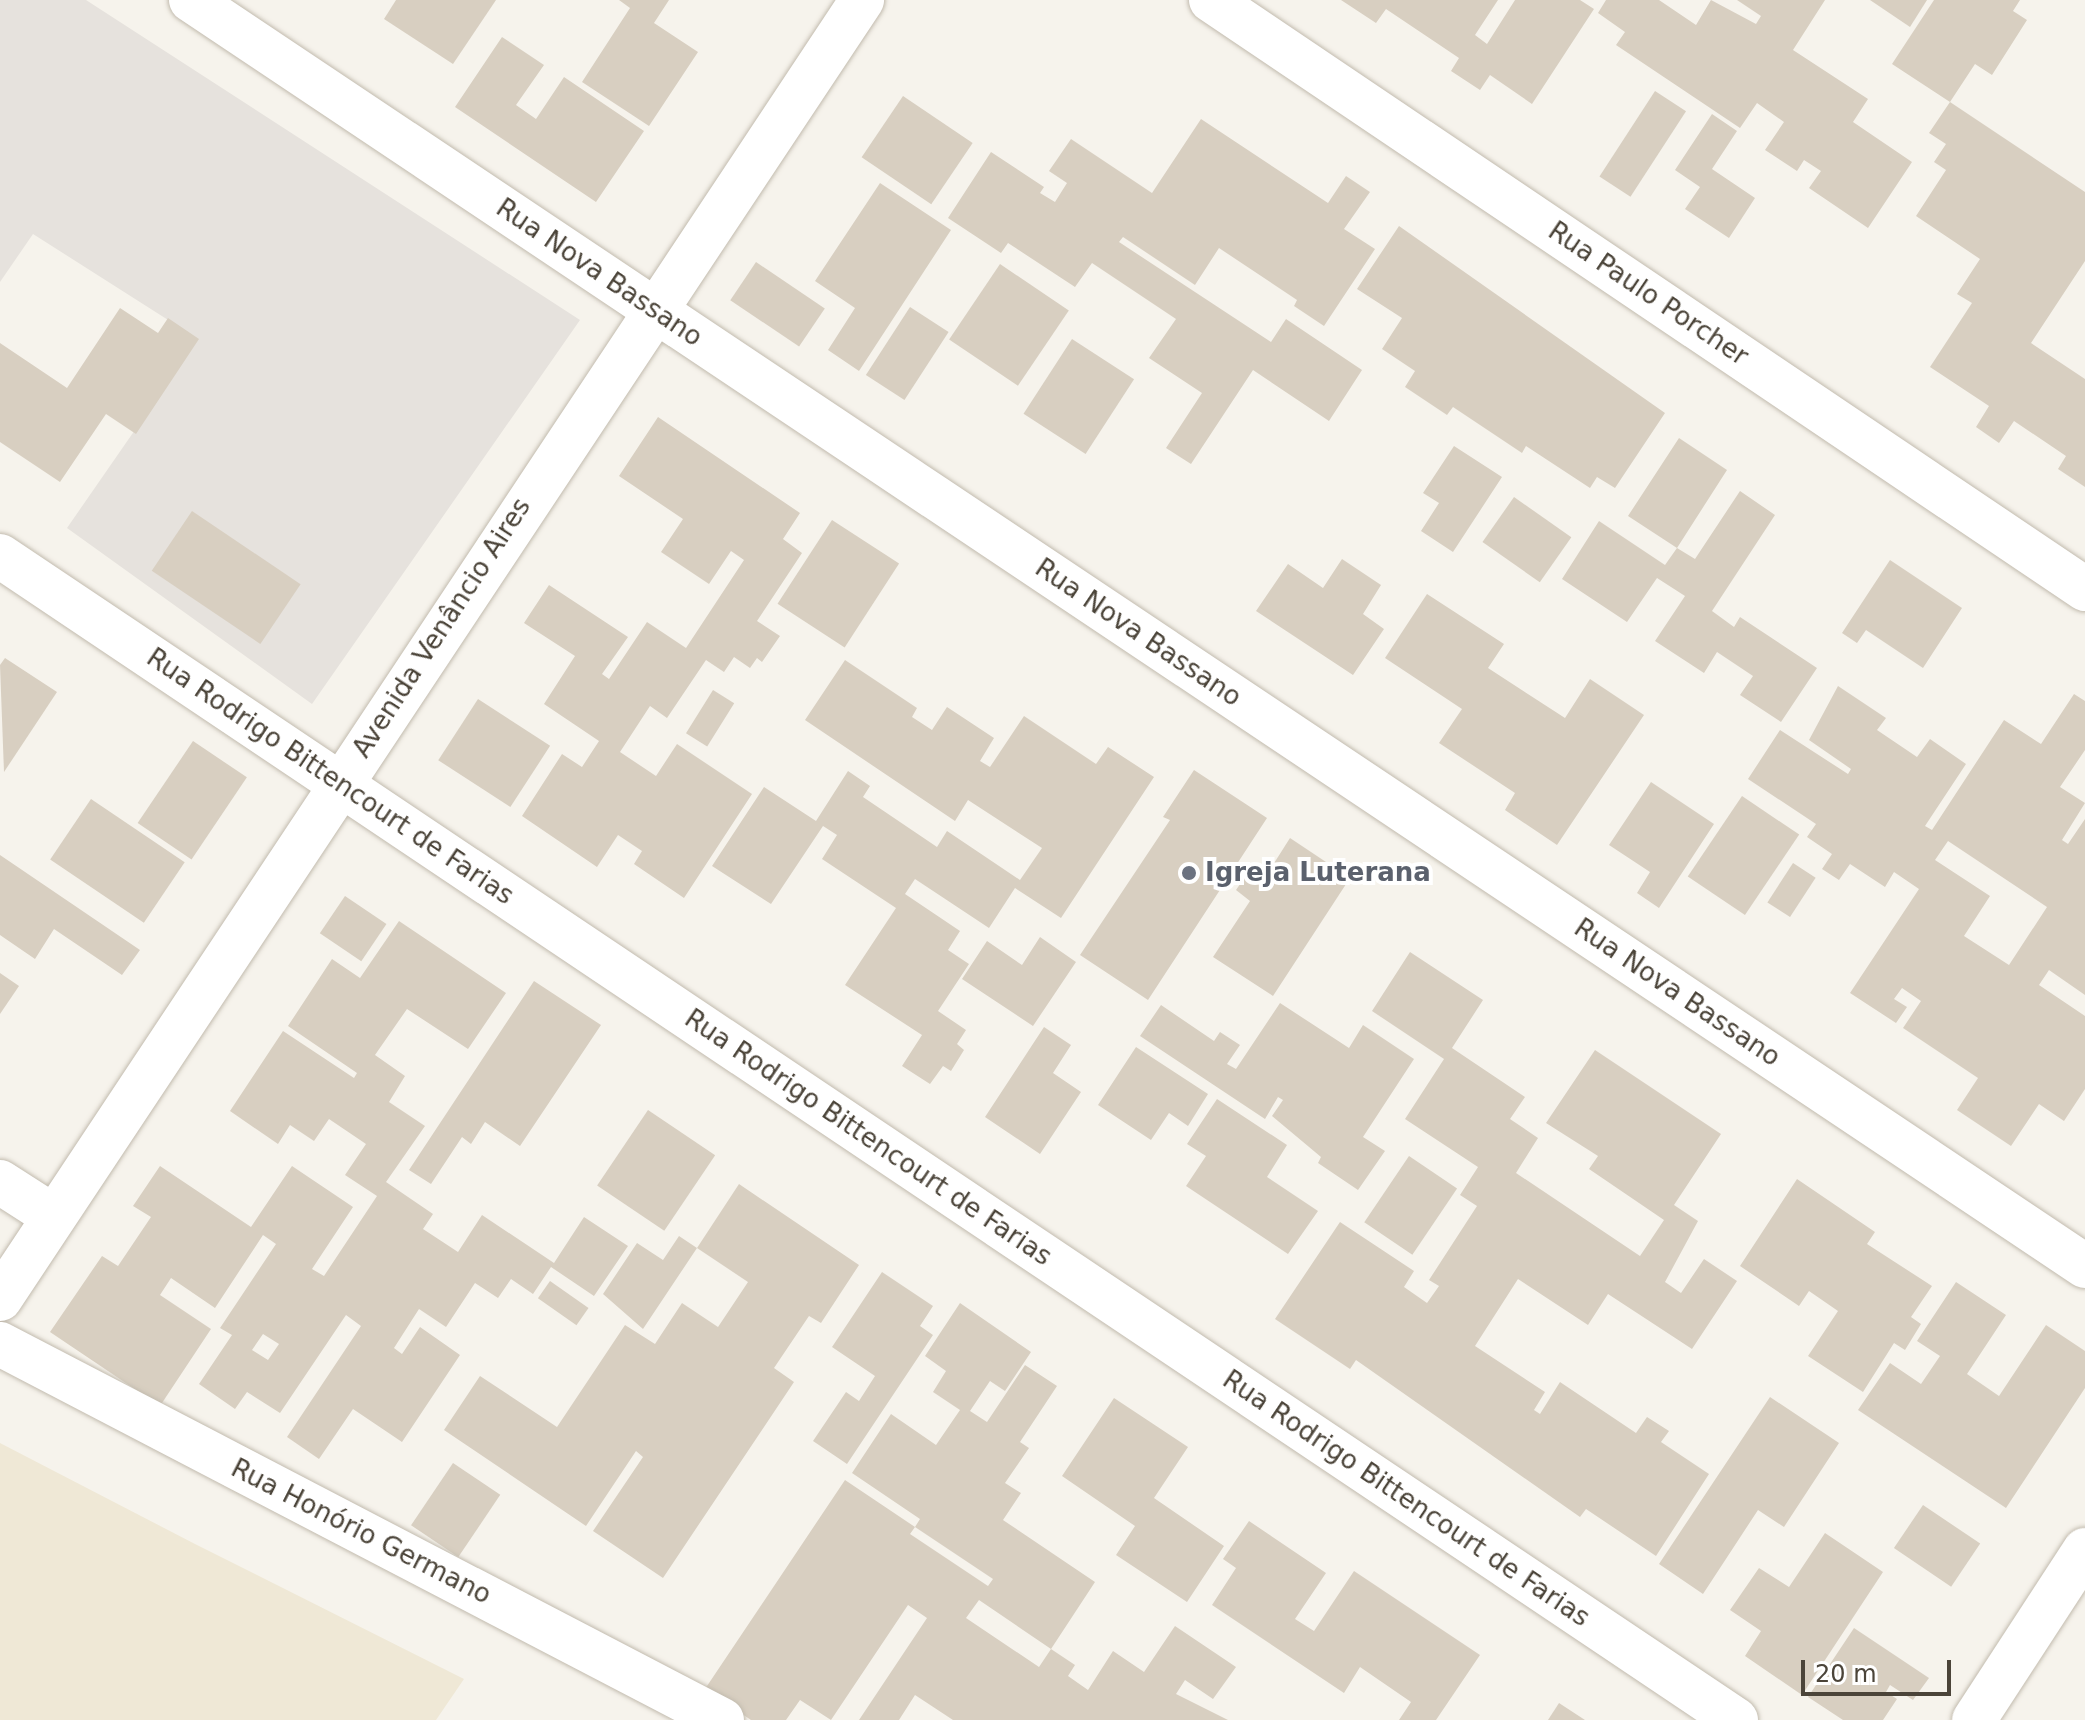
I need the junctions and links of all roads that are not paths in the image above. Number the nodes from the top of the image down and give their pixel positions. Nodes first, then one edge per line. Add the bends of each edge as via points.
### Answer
1 (191, 0) edge
2 (862, 0) edge
3 (1211, 0) edge
4 (653, 309) junction
5 (0, 556) edge
6 (2085, 589) edge
7 (339, 784) junction
8 (0, 1182) edge
9 (53, 1216) junction
10 (2085, 1266) edge
11 (0, 1299) edge
12 (0, 1344) edge
13 (2085, 1550) edge
14 (722, 1720) edge
15 (1736, 1720) edge
16 (1974, 1720) edge

1 - 4 street, Rua Nova Bassano
2 - 4 street, Avenida Venâncio Aires
3 - 6 street, Rua Paulo Porcher
4 - 7 street, Avenida Venâncio Aires
4 - 10 street, Rua Nova Bassano
5 - 7 street, Rua Rodrigo Bittencourt de Farias
7 - 9 street, Avenida Venâncio Aires
7 - 15 street, Rua Rodrigo Bittencourt de Farias
8 - 9 street
9 - 11 street, Avenida Venâncio Aires
12 - 14 street, Rua Honório Germano
13 - 16 street

